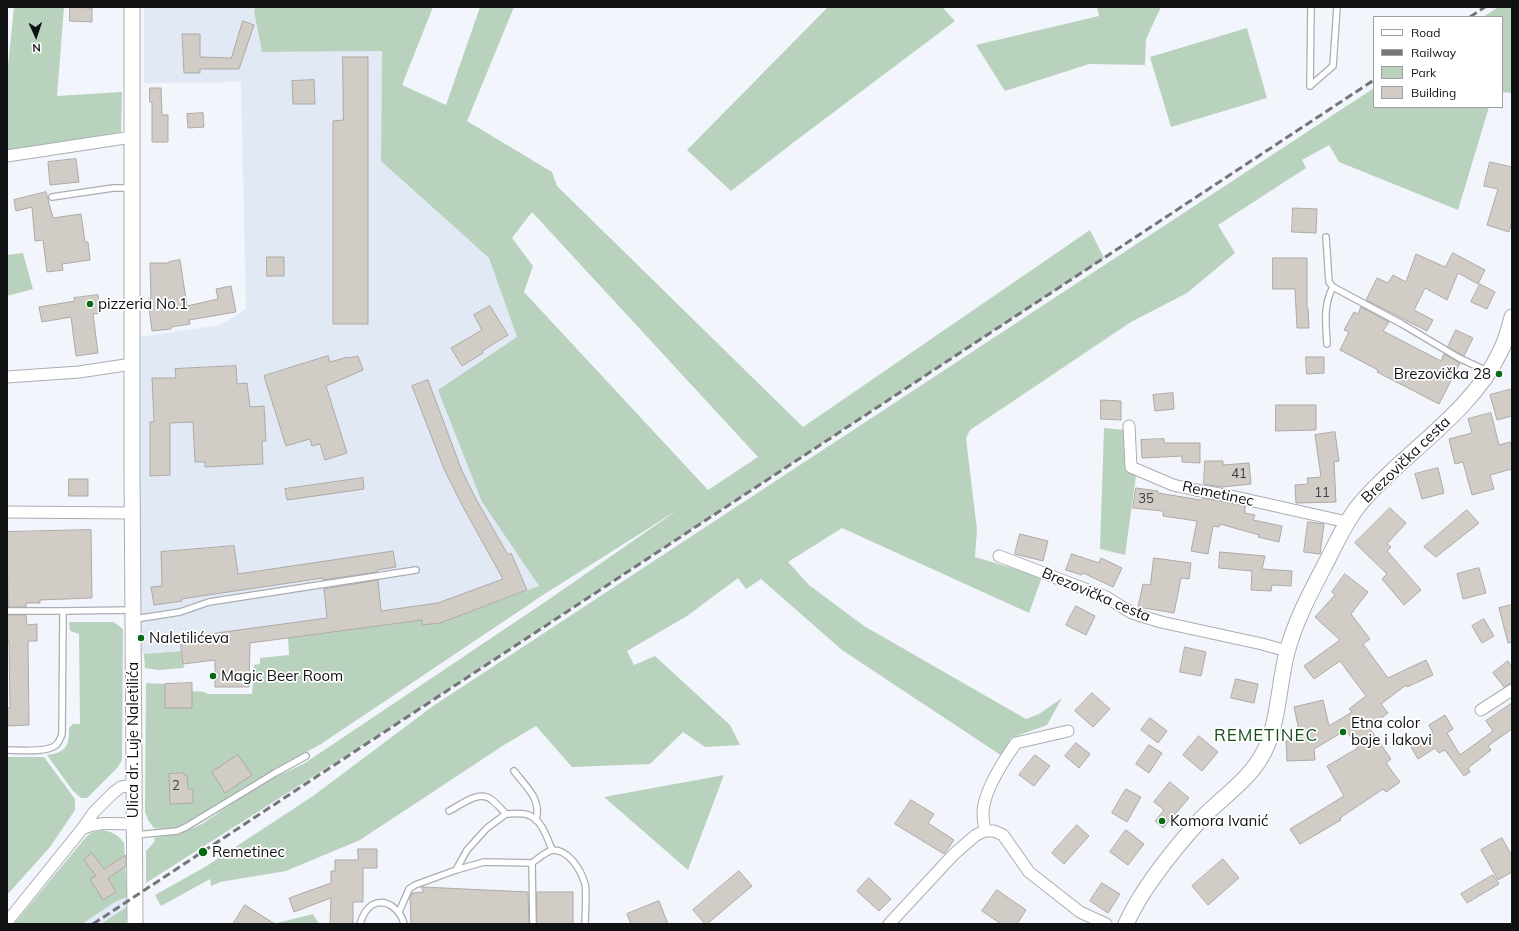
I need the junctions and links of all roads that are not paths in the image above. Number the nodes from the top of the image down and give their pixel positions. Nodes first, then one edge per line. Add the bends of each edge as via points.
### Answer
1 (132, 7) edge
2 (1311, 7) edge
3 (1337, 7) edge
4 (132, 137) junction
5 (7, 156) edge
6 (132, 188) junction
7 (52, 197) dead end
8 (1326, 237) dead end
9 (1333, 287) junction
10 (1512, 317) edge
11 (1510, 341) edge
12 (1327, 344) dead end
13 (132, 364) junction
14 (1489, 372) junction
15 (7, 377) edge
16 (1129, 426) dead end
17 (7, 512) edge
18 (132, 513) junction
19 (1347, 522) junction
20 (999, 556) dead end
21 (416, 570) dead end
22 (7, 611) edge
23 (63, 611) junction
24 (132, 615) junction
25 (1287, 652) junction
26 (1512, 690) edge
27 (1481, 710) dead end
28 (1068, 731) dead end
29 (7, 750) edge
30 (306, 756) dead end
31 (514, 771) dead end
32 (133, 785) junction
33 (449, 812) dead end
34 (506, 814) junction
35 (536, 820) junction
36 (82, 829) junction
37 (134, 830) junction
38 (985, 831) junction
39 (552, 850) junction
40 (532, 863) junction
41 (456, 870) junction
42 (399, 912) junction
43 (7, 922) edge
44 (135, 924) edge
45 (360, 924) edge
46 (404, 924) edge
47 (533, 924) edge
48 (585, 924) edge
49 (888, 924) edge
50 (1106, 924) edge
51 (1126, 924) edge

1 - 4 main road, Ulica dr. Luje Naletilića
2 - 3 lane via 1310,86 1333,66
4 - 5 street
4 - 6 main road, Ulica dr. Luje Naletilića
6 - 7 lane via 113,188
6 - 13 main road, Ulica dr. Luje Naletilića
8 - 9 lane via 1329,282
9 - 12 lane via 1325,310
9 - 14 lane
10 - 11 main road, Brezovička cesta
11 - 14 main road, Brezovička cesta
13 - 15 street via 79,372
13 - 18 main road, Ulica dr. Luje Naletilića
14 - 19 main road, Brezovička cesta via 1476,390 1370,492
16 - 19 street, Remetinec via 1131,467 1173,485
17 - 18 street
18 - 24 main road, Ulica dr. Luje Naletilića
19 - 25 main road, Brezovička cesta via 1308,598
20 - 25 street, Brezovička cesta via 1106,597 1132,613
21 - 24 lane via 209,602 180,612
22 - 23 lane
23 - 24 lane
23 - 29 lane via 62,734 52,748
24 - 32 main road, Ulica dr. Luje Naletilića
25 - 51 main road, Brezovička cesta via 1271,734 1260,759 1201,820 1159,870
26 - 27 street
28 - 38 street via 1016,743 1002,762 985,802
30 - 37 lane via 186,828 177,831
31 - 35 lane via 538,805
32 - 36 street via 121,787 113,793
32 - 37 main road, Ulica dr. Luje Naletilića
33 - 34 lane via 474,797 486,796
34 - 35 lane via 526,814
34 - 41 lane via 487,828 466,850
35 - 39 lane via 544,830
36 - 37 street via 103,823
36 - 43 street
37 - 44 main road, Ulica dr. Luje Naletilića
38 - 49 street via 976,835 954,854
38 - 50 street via 1003,835 1029,872 1080,912
39 - 40 lane
39 - 48 lane via 564,853 576,864 585,885
40 - 41 lane via 484,862
40 - 47 lane
41 - 42 lane via 409,889
42 - 45 lane via 392,906 382,903 372,905 363,915
42 - 46 lane

